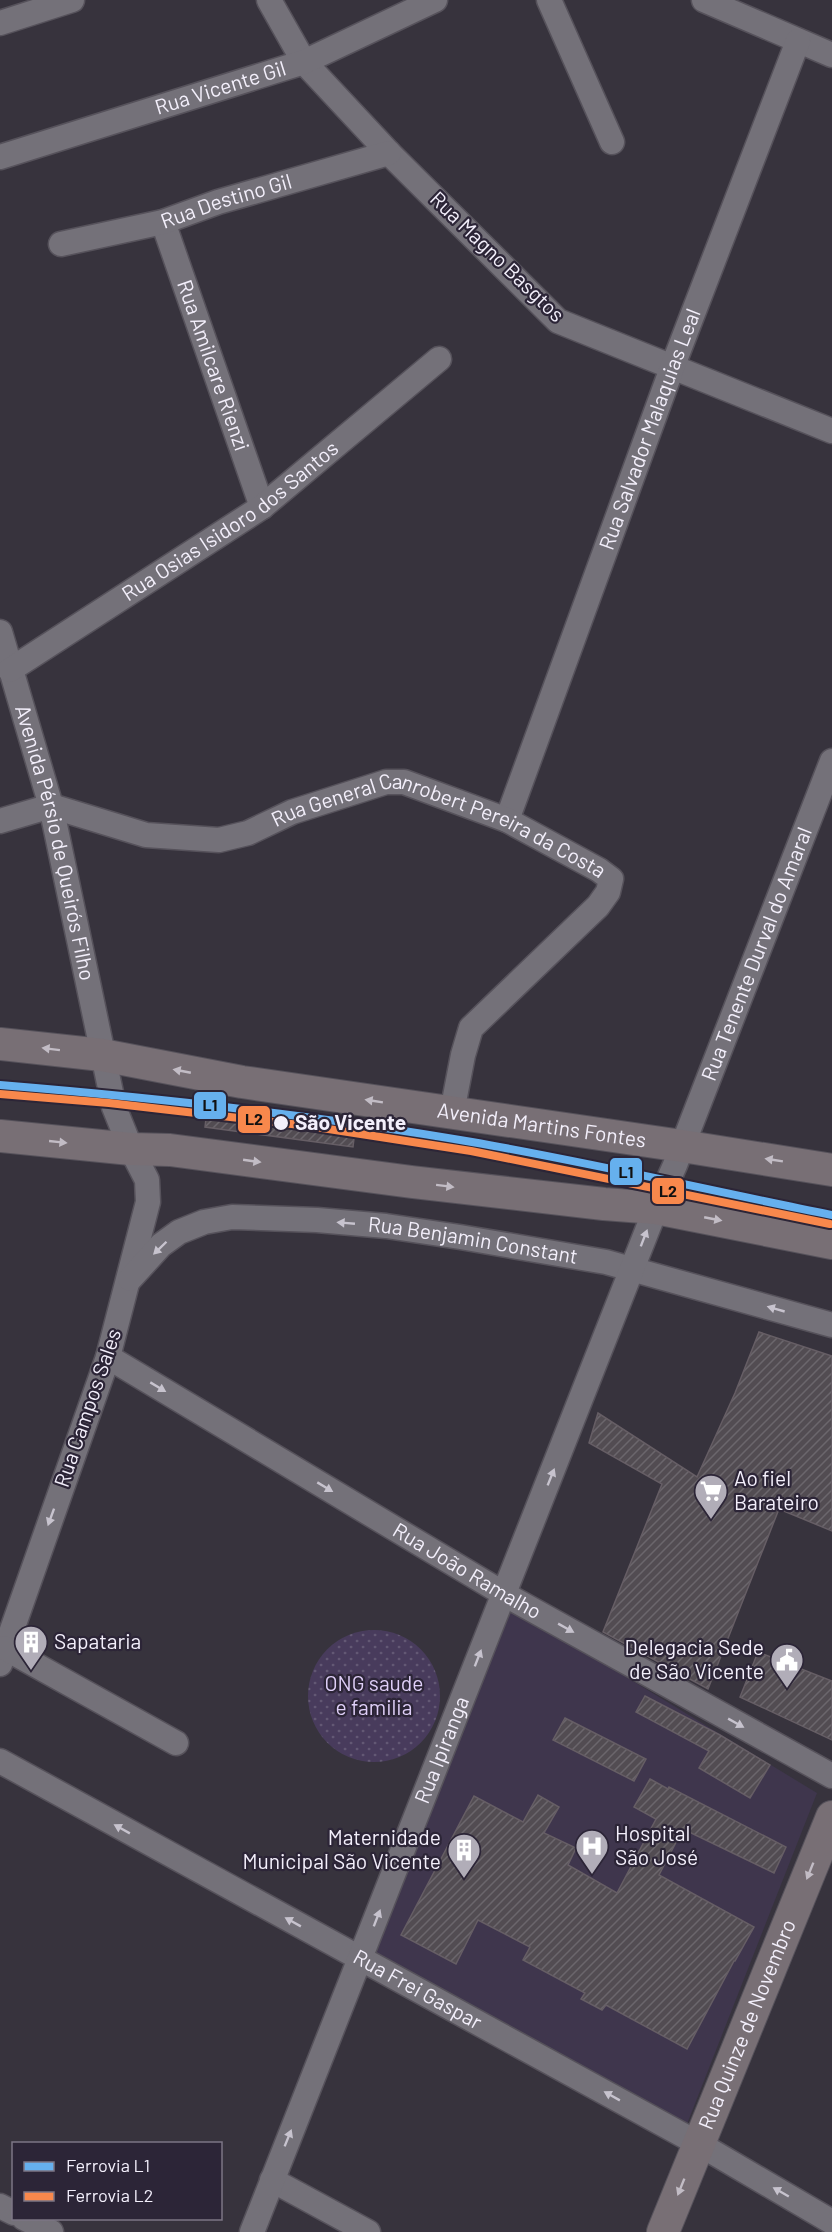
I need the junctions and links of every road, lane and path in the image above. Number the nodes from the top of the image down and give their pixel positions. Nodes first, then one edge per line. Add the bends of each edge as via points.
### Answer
1 (72, 0) edge
2 (269, 0) edge
3 (435, 0) edge
4 (549, 0) edge
5 (704, 0) edge
6 (0, 23) edge
7 (798, 41) junction
8 (832, 55) edge
9 (304, 62) junction
10 (612, 142) dead end
11 (389, 153) junction
12 (0, 157) edge
13 (163, 222) junction
14 (61, 244) dead end
15 (439, 359) dead end
16 (672, 368) junction
17 (832, 431) edge
18 (262, 507) junction
19 (0, 634) edge
20 (10, 670) junction
21 (832, 761) edge
22 (51, 806) junction
23 (822, 814) edge
24 (507, 820) junction
25 (0, 821) edge
26 (0, 1044) edge
27 (102, 1055) junction
28 (452, 1112) junction
29 (0, 1136) edge
30 (682, 1146) junction
31 (131, 1149) junction
32 (832, 1170) edge
33 (656, 1208) junction
34 (832, 1243) edge
35 (632, 1268) junction
36 (127, 1281) junction
37 (832, 1325) edge
38 (108, 1358) junction
39 (504, 1594) junction
40 (3, 1656) edge
41 (177, 1743) dead end
42 (0, 1761) edge
43 (832, 1776) edge
44 (832, 1817) edge
45 (361, 1960) junction
46 (699, 2144) junction
47 (272, 2180) junction
48 (28, 2220) edge
49 (832, 2222) edge
50 (51, 2232) edge
51 (252, 2232) edge
52 (368, 2232) edge
53 (663, 2232) edge

1 - 6 street
2 - 9 street, Rua Magno Basgtos
3 - 9 street, Rua Vicente Gil
4 - 10 street
5 - 7 street
7 - 8 street
7 - 16 street, Rua Salvador Malaquias Leal
9 - 11 street, Rua Magno Basgtos
9 - 12 street, Rua Vicente Gil
11 - 13 street, Rua Destino Gil via 218,202
11 - 16 street, Rua Magno Basgtos via 558,321
13 - 14 street, Rua Destino Gil
13 - 18 street, Rua Amilcare Rienzi
15 - 18 street, Rua Osias Isidoro dos Santos
16 - 17 street, Rua Magno Basgtos
16 - 24 street, Rua Salvador Malaquias Leal
18 - 20 street, Rua Osias Isidoro dos Santos
19 - 20 street, Avenida Pérsio de Queirós Filho
20 - 22 street, Avenida Pérsio de Queirós Filho
21 - 23 street, Rua Tenente Durval do Amaral
22 - 24 street, Rua General Canrobert Pereira da Costa via 146,835 219,840 386,782 404,782
22 - 25 street
22 - 27 street, Avenida Pérsio de Queirós Filho
23 - 30 street, Rua Tenente Durval do Amaral
24 - 28 street, Rua General Canrobert Pereira da Costa via 611,879 598,906 471,1028
27 -> 26 main road, Avenida Martins Fontes
28 -> 27 main road, Avenida Martins Fontes via 242,1082
27 - 31 street, Avenida Pérsio de Queirós Filho via 114,1107
28 - 30 main road, Avenida Martins Fontes
29 -> 31 main road
32 -> 30 main road, Avenida Martins Fontes
30 - 33 street, Rua Tenente Durval do Amaral
31 -> 33 main road via 198,1153 411,1182
31 - 36 street, Rua Campos Sales via 147,1180 148,1202
33 -> 34 main road
35 -> 33 street
35 -> 36 street, Rua Benjamin Constant via 386,1226 232,1217 179,1232
37 -> 35 street, Rua Benjamin Constant
39 -> 35 street, Rua Ipiranga
36 - 38 street, Rua Campos Sales
38 -> 39 street, Rua João Ramalho
38 -> 40 street, Rua Campos Sales
39 -> 43 street, Rua João Ramalho
45 -> 39 street, Rua Ipiranga
40 - 41 street
45 -> 42 street, Rua Frei Gaspar
44 -> 46 main road, Rua Quinze de Novembro
46 -> 45 street, Rua Frei Gaspar
47 -> 45 street, Rua Ipiranga
49 -> 46 street, Rua Frei Gaspar
46 -> 53 main road, Rua Quinze de Novembro
47 - 51 street, Rua Ipiranga
47 - 52 street
48 - 50 street

